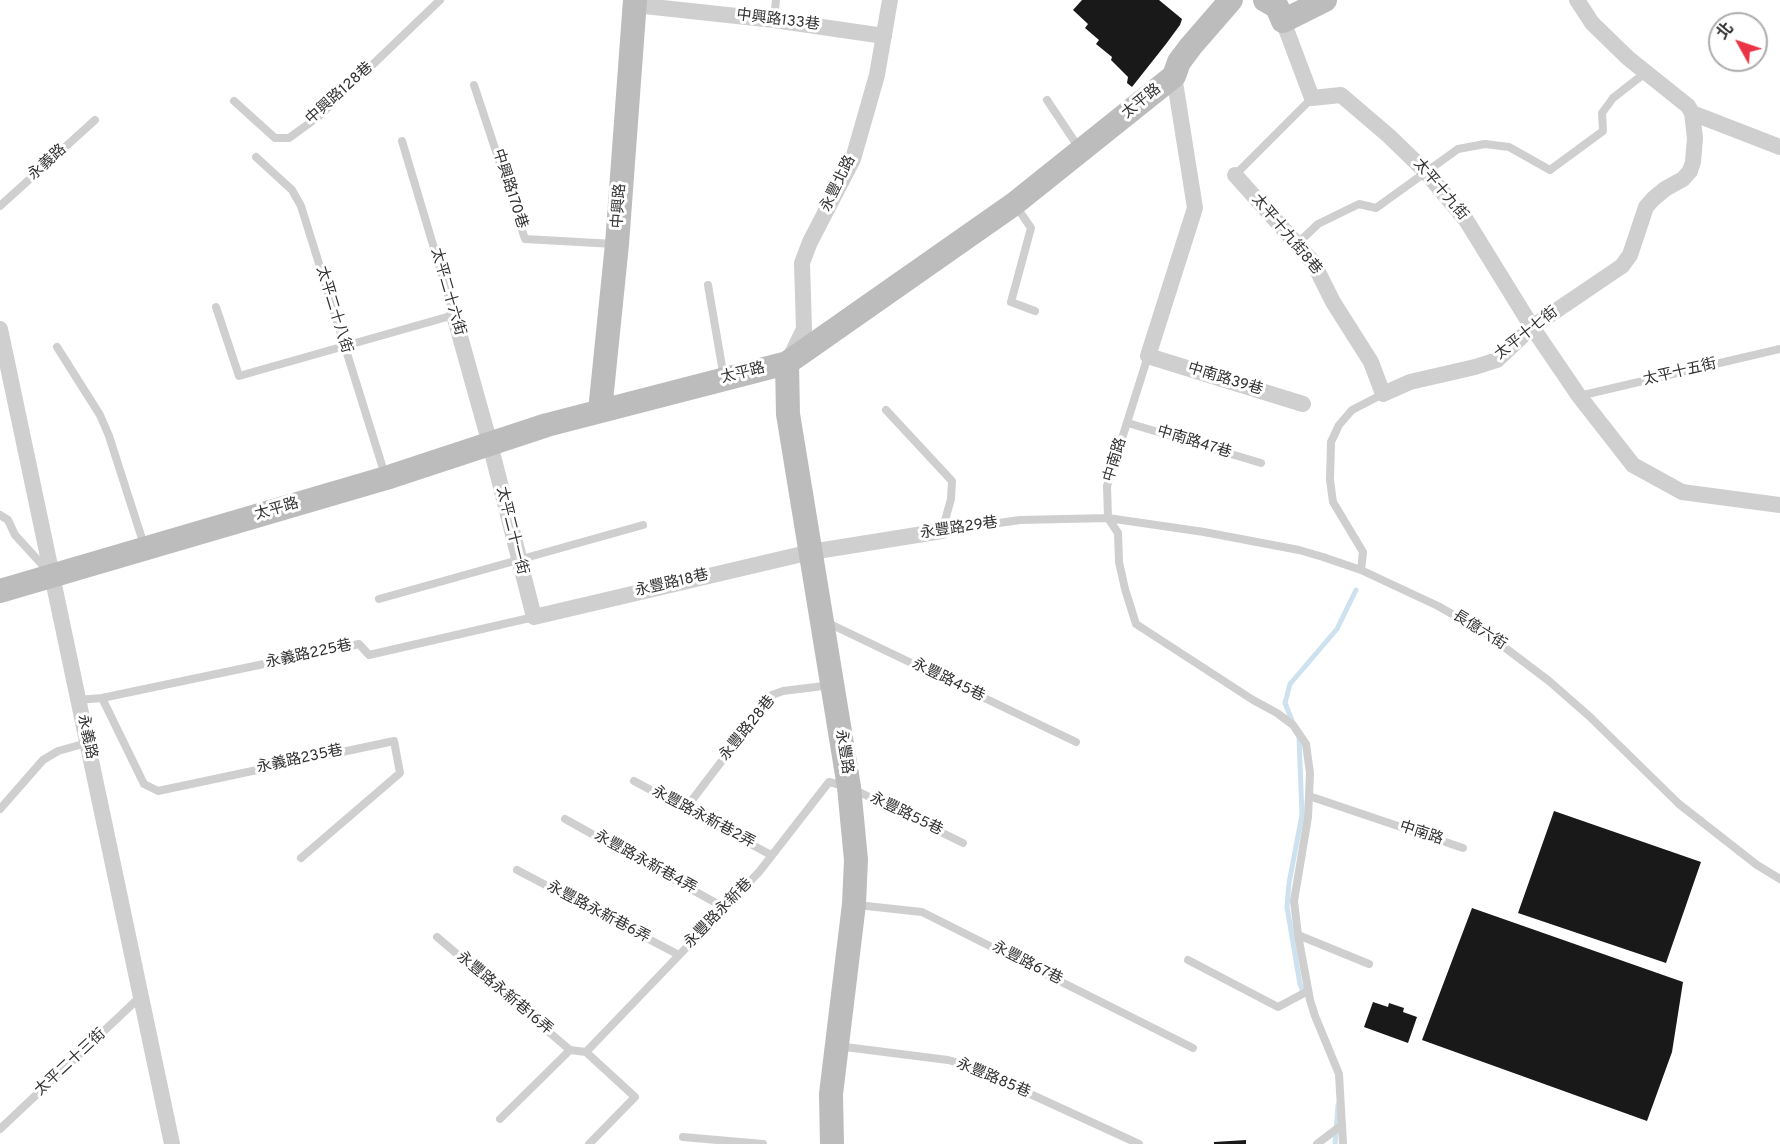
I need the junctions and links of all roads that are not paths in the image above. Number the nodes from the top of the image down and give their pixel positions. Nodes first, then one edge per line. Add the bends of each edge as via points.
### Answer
1 (440, 0) edge
2 (776, 0) edge
3 (890, 0) edge
4 (1231, 0) edge
5 (1325, 0) edge
6 (1577, 0) edge
7 (635, 3) edge
8 (1277, 7) edge
9 (774, 20) junction
10 (884, 36) junction
11 (1645, 73) junction
12 (1173, 76) junction
13 (474, 85) dead end
14 (1312, 98) junction
15 (1047, 100) dead end
16 (234, 101) dead end
17 (1692, 113) junction
18 (95, 120) dead end
19 (402, 141) dead end
20 (1780, 147) edge
21 (1081, 151) junction
22 (256, 157) dead end
23 (1425, 171) junction
24 (1235, 175) joint
25 (1014, 204) junction
26 (0, 206) edge
27 (618, 244) junction
28 (1297, 244) junction
29 (708, 285) dead end
30 (216, 307) dead end
31 (1035, 311) dead end
32 (454, 315) junction
33 (1532, 327) junction
34 (0, 329) edge
35 (57, 347) dead end
36 (345, 348) junction
37 (1780, 349) edge
38 (1148, 356) junction
39 (787, 363) junction
40 (724, 378) junction
41 (1383, 394) junction
42 (1579, 396) junction
43 (1303, 404) dead end
44 (886, 410) dead end
45 (600, 411) junction
46 (1128, 423) junction
47 (490, 444) junction
48 (1261, 464) dead end
49 (386, 478) junction
50 (1780, 505) edge
51 (0, 515) edge
52 (1108, 518) junction
53 (643, 525) dead end
54 (942, 531) junction
55 (145, 549) junction
56 (811, 552) junction
57 (518, 560) junction
58 (1361, 570) junction
59 (52, 576) junction
60 (0, 591) edge
61 (379, 599) dead end
62 (534, 617) junction
63 (821, 619) junction
64 (832, 685) junction
65 (102, 698) junction
66 (78, 700) junction
67 (1076, 742) dead end
68 (87, 743) junction
69 (634, 781) dead end
70 (849, 788) junction
71 (1309, 796) junction
72 (686, 808) junction
73 (0, 809) edge
74 (565, 819) dead end
75 (963, 843) dead end
76 (1464, 848) dead end
77 (771, 855) junction
78 (301, 858) dead end
79 (517, 870) dead end
80 (1780, 879) edge
81 (854, 904) junction
82 (725, 908) junction
83 (1298, 935) junction
84 (437, 938) dead end
85 (679, 955) junction
86 (1188, 960) dead end
87 (1369, 964) dead end
88 (1308, 991) junction
89 (141, 996) junction
90 (837, 1046) junction
91 (1193, 1048) dead end
92 (570, 1050) junction
93 (586, 1052) junction
94 (500, 1119) dead end
95 (1342, 1125) junction
96 (0, 1129) edge
97 (683, 1137) dead end
98 (1321, 1141) edge
99 (172, 1144) edge
100 (589, 1144) edge
101 (762, 1144) edge
102 (832, 1144) edge
103 (1139, 1144) edge
104 (1343, 1144) edge

1 - 16 lane, 中興路128巷 via 318,117 289,138 275,138
2 - 9 lane
3 - 10 street, 永豐北路
4 - 12 street, 太平路 via 1191,46
5 - 8 street
6 - 11 street via 1592,23
7 - 9 street, 中興路133巷
7 - 27 street, 中興路
8 - 14 street
9 - 10 street, 中興路133巷
10 - 39 street, 永豐北路 via 870,106 853,159 802,263 804,329
11 - 17 street
11 - 23 lane via 1625,87 1602,113 1603,131 1550,170 1509,147 1485,144 1458,149
12 - 21 street, 太平路
12 - 38 street, 中南路 via 1195,208
13 - 27 lane, 中興路170巷 via 525,239
14 - 23 street, 太平十九街 via 1341,95
14 - 24 lane, 太平十九街8巷
15 - 21 lane
17 - 20 street
17 - 33 street, 太平十七街 via 1695,138 1690,171 1646,207 1630,255 1622,266
18 - 26 lane, 永義路
19 - 32 lane, 太平二十六街
21 - 25 street, 太平路
22 - 36 lane, 太平二十八街 via 292,190 301,206
23 - 28 lane via 1376,208 1359,204 1318,224
23 - 33 street, 太平十九街 via 1466,220
24 - 28 street, 太平十九街8巷
25 - 31 lane via 1031,228 1011,302
25 - 39 street, 太平路
27 - 45 street, 中興路
28 - 41 street, 太平十九街8巷 via 1320,274 1371,363
29 - 40 lane
30 - 36 lane via 239,376
32 - 36 lane
32 - 47 street, 太平二十六街
33 - 41 street, 太平十七街 via 1497,360 1410,382
33 - 42 street, 太平十九街
34 - 59 street, 永義路
35 - 55 lane via 109,435
36 - 49 lane, 太平二十八街
37 - 42 lane, 太平十五街
38 - 43 street, 中南路39巷
38 - 46 lane, 中南路
39 - 40 street, 太平路
39 - 56 street, 永豐路 via 788,414
40 - 45 street, 太平路
41 - 58 lane, 太平十七街 via 1352,410 1331,442 1334,502 1363,552
42 - 50 street, 太平十九街 via 1633,465 1683,492
44 - 54 lane via 952,481
45 - 47 street, 太平路
46 - 48 lane, 中南路47巷
46 - 52 lane, 中南路 via 1107,486
47 - 49 street, 太平路
47 - 57 street, 太平二十一街
49 - 55 street, 太平路
51 - 59 lane
52 - 54 lane, 永豐路29巷 via 1020,520
52 - 58 lane, 長億六街 via 1299,550
52 - 71 lane, 中南路 via 1118,533 1119,562 1136,624 1293,725 1306,744
53 - 57 lane
54 - 56 street, 永豐路29巷
55 - 59 street, 太平路
56 - 62 street, 永豐路18巷
56 - 63 street, 永豐路
57 - 61 lane
57 - 62 street, 太平二十一街
58 - 80 lane, 長億六街 via 1438,606 1503,645 1589,716 1707,828
59 - 60 street, 太平路
59 - 66 street, 永義路
62 - 65 lane, 永義路225巷 via 369,655 359,644
63 - 64 street, 永豐路
63 - 67 lane, 永豐路45巷
64 - 70 street, 永豐路
64 - 72 lane, 永豐路28巷 via 772,695
65 - 66 lane, 永義路225巷
65 - 78 lane, 永義路235巷 via 144,784 158,791 394,741 400,773
66 - 68 street, 永義路
68 - 73 lane via 43,760
68 - 89 street, 永義路
69 - 72 lane, 永豐路永新巷2弄
70 - 75 lane, 永豐路55巷
70 - 77 lane, 永豐路永新巷 via 829,782
70 - 81 street, 永豐路 via 856,860
71 - 76 lane, 中南路
71 - 83 lane, 中南路 via 1294,901
72 - 77 lane, 永豐路永新巷2弄
74 - 82 lane, 永豐路永新巷4弄
77 - 82 lane, 永豐路永新巷
79 - 85 lane, 永豐路永新巷6弄
81 - 90 street, 永豐路
81 - 91 lane, 永豐路67巷 via 922,912
82 - 85 lane, 永豐路永新巷
83 - 87 lane
83 - 88 lane, 中南路
84 - 92 lane, 永豐路永新巷16弄
85 - 93 lane, 永豐路永新巷
86 - 88 lane via 1278,1007
88 - 95 lane, 中南路 via 1314,1016 1339,1074
89 - 96 lane, 太平二十三街
89 - 99 street, 永義路
90 - 102 street, 永豐路 via 831,1094
90 - 103 lane, 永豐路85巷 via 967,1065
92 - 93 lane
92 - 94 lane
93 - 100 lane via 635,1097
95 - 98 lane
95 - 104 lane, 中南路
97 - 101 lane

